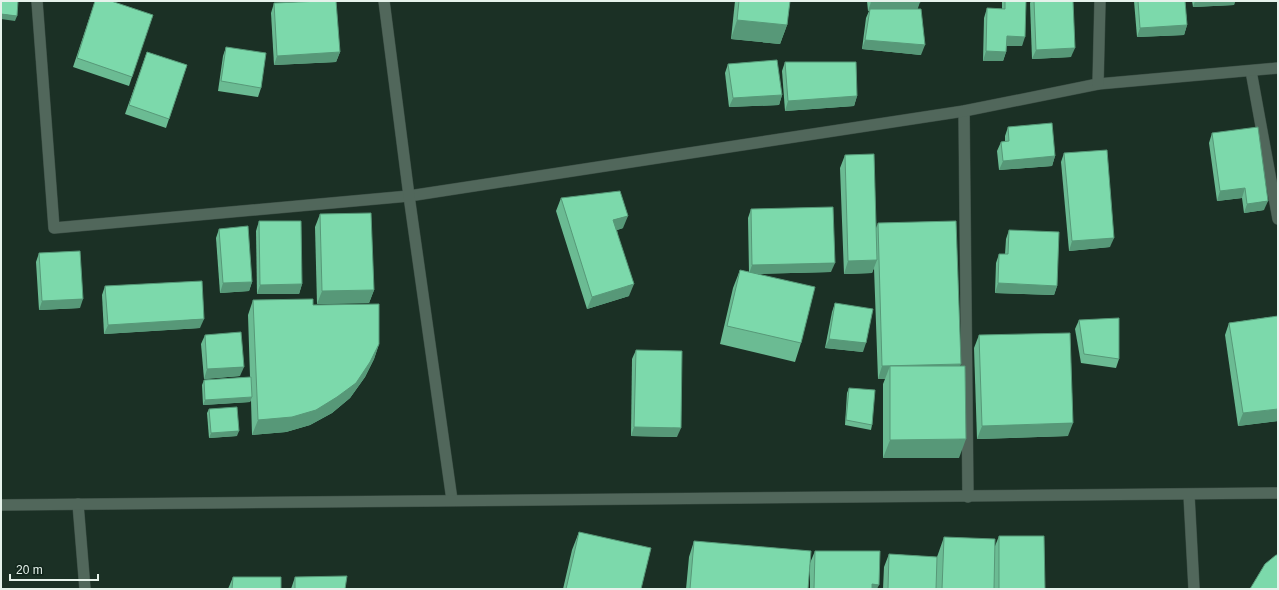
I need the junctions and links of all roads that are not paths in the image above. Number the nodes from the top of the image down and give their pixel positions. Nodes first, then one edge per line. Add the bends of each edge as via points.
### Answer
1 (37, 1) edge
2 (384, 1) edge
3 (1100, 1) edge
4 (1278, 68) edge
5 (1251, 71) junction
6 (1098, 84) junction
7 (964, 111) junction
8 (409, 196) junction
9 (1278, 219) edge
10 (1278, 493) edge
11 (1189, 495) junction
12 (968, 497) junction
13 (452, 500) junction
14 (78, 504) junction
15 (1, 505) edge
16 (85, 589) edge
17 (1194, 589) edge

1 - 8 street via 54,228
2 - 8 street
3 - 6 street
4 - 5 street
5 - 6 street
5 - 9 street
6 - 7 street
7 - 8 street
7 - 12 street
8 - 13 street
10 - 11 street
11 - 12 street
11 - 17 street
12 - 13 street
13 - 14 street
14 - 15 street
14 - 16 street

